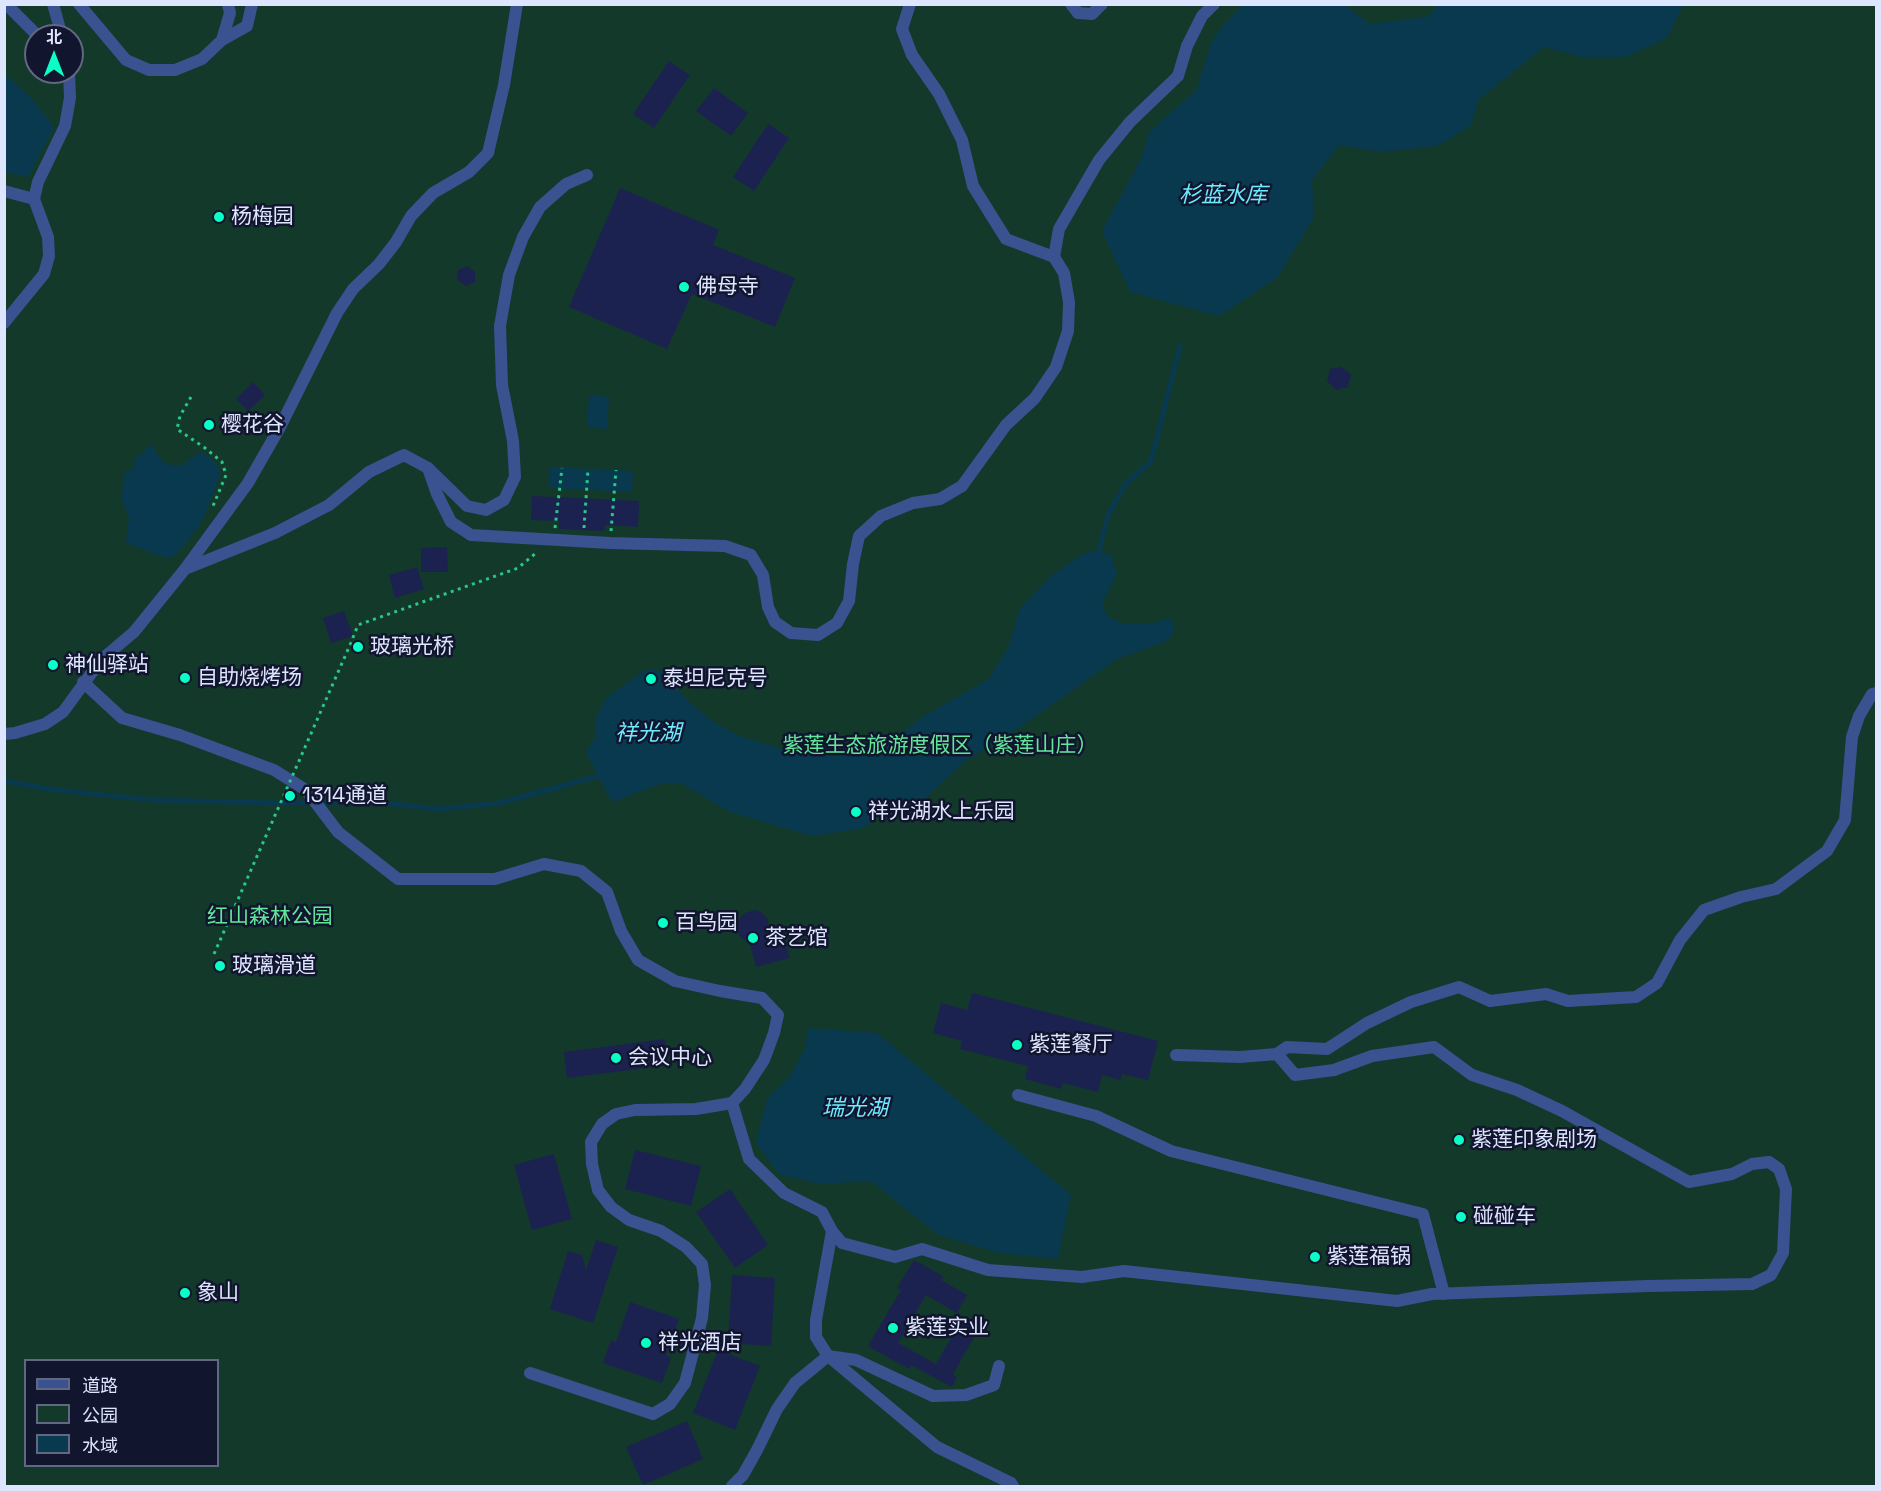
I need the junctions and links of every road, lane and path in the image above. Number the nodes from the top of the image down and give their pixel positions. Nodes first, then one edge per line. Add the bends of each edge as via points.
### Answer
1 (6, 4) edge
2 (53, 4) edge
3 (79, 4) edge
4 (228, 4) edge
5 (252, 4) edge
6 (517, 4) edge
7 (910, 4) edge
8 (1071, 4) edge
9 (1102, 4) edge
10 (1214, 4) edge
11 (26, 24) edge
12 (59, 24) edge
13 (222, 40) junction
14 (69, 84) edge
15 (587, 175) dead end
16 (4, 190) edge
17 (33, 199) junction
18 (1054, 257) junction
19 (4, 323) edge
20 (191, 397) dead end
21 (428, 468) junction
22 (562, 468) dead end
23 (588, 469) dead end
24 (616, 470) dead end
25 (211, 514) dead end
26 (553, 540) junction
27 (583, 541) junction
28 (610, 543) junction
29 (185, 569) junction
30 (83, 682) junction
31 (1876, 693) edge
32 (4, 734) edge
33 (214, 954) dead end
34 (1277, 1054) junction
35 (1176, 1055) dead end
36 (1018, 1095) dead end
37 (732, 1103) junction
38 (832, 1231) junction
39 (1444, 1294) junction
40 (828, 1356) junction
41 (999, 1366) dead end
42 (530, 1373) dead end
43 (732, 1486) edge
44 (1013, 1486) edge

1 - 11 street
2 - 12 street
3 - 13 street via 126,60 149,70 175,70 202,58
4 - 13 street via 230,13
5 - 13 street via 247,26
6 - 29 street via 488,153 469,172 433,193 411,216 379,264 353,289 248,483
7 - 18 street via 902,29 912,54 939,94 962,140 972,186 1006,239
8 - 9 street via 1078,13 1092,14
10 - 18 street via 1202,16 1187,46 1178,76 1130,122 1099,160 1059,229
14 - 17 street via 65,126
15 - 21 street via 566,184 540,207 508,275 500,326 502,385 513,441 515,477 504,500 486,510 467,506
16 - 17 street
17 - 19 street via 48,237 50,256 44,274
18 - 28 street via 1064,273 1069,302 1068,332 1056,367 1035,398 1006,424 962,486 940,499 913,503 881,516 859,536 849,601 837,623 818,635 791,633 775,622 768,607 763,575 751,555 725,546
20 - 25 path via 177,429 222,462 226,475
21 - 26 street via 451,522 471,535
21 - 29 street via 404,455 369,472 329,505 274,533
22 - 26 path
23 - 27 path
24 - 28 path
26 - 27 street
26 - 33 path, bridge via 518,568 358,625
27 - 28 street
29 - 30 street via 134,632 101,660
30 - 32 street via 63,712 45,724
30 - 37 street via 122,718 263,766 306,790 338,832 398,879 495,879 544,864 581,871 607,892 621,931 638,960 675,981 762,998 778,1014 764,1060
31 - 34 street via 1859,716 1852,737 1845,820 1827,851 1776,890 1704,910 1680,940 1657,983 1636,997 1568,1001 1546,994 1490,1001 1459,987 1411,1002 1367,1023 1327,1049 1287,1047
34 - 35 street
34 - 39 street via 1295,1075 1334,1070 1372,1056 1434,1047 1472,1075 1562,1111 1689,1182 1769,1162 1779,1169 1786,1189 1783,1253 1771,1275 1752,1284
36 - 39 street via 1096,1116 1171,1151 1423,1214
37 - 38 street via 749,1159 784,1193 822,1212
37 - 42 street via 616,1114 602,1124 591,1142 598,1190 611,1207 629,1220 661,1231 686,1247 702,1264 702,1318 685,1383 670,1404 653,1414
38 - 39 street via 842,1244 895,1257 922,1249 988,1270 1082,1277 1124,1271 1397,1301
38 - 40 street via 816,1329 816,1337
40 - 41 street via 856,1360 933,1396 966,1395 994,1385
40 - 43 street via 795,1383
40 - 44 street via 937,1447

